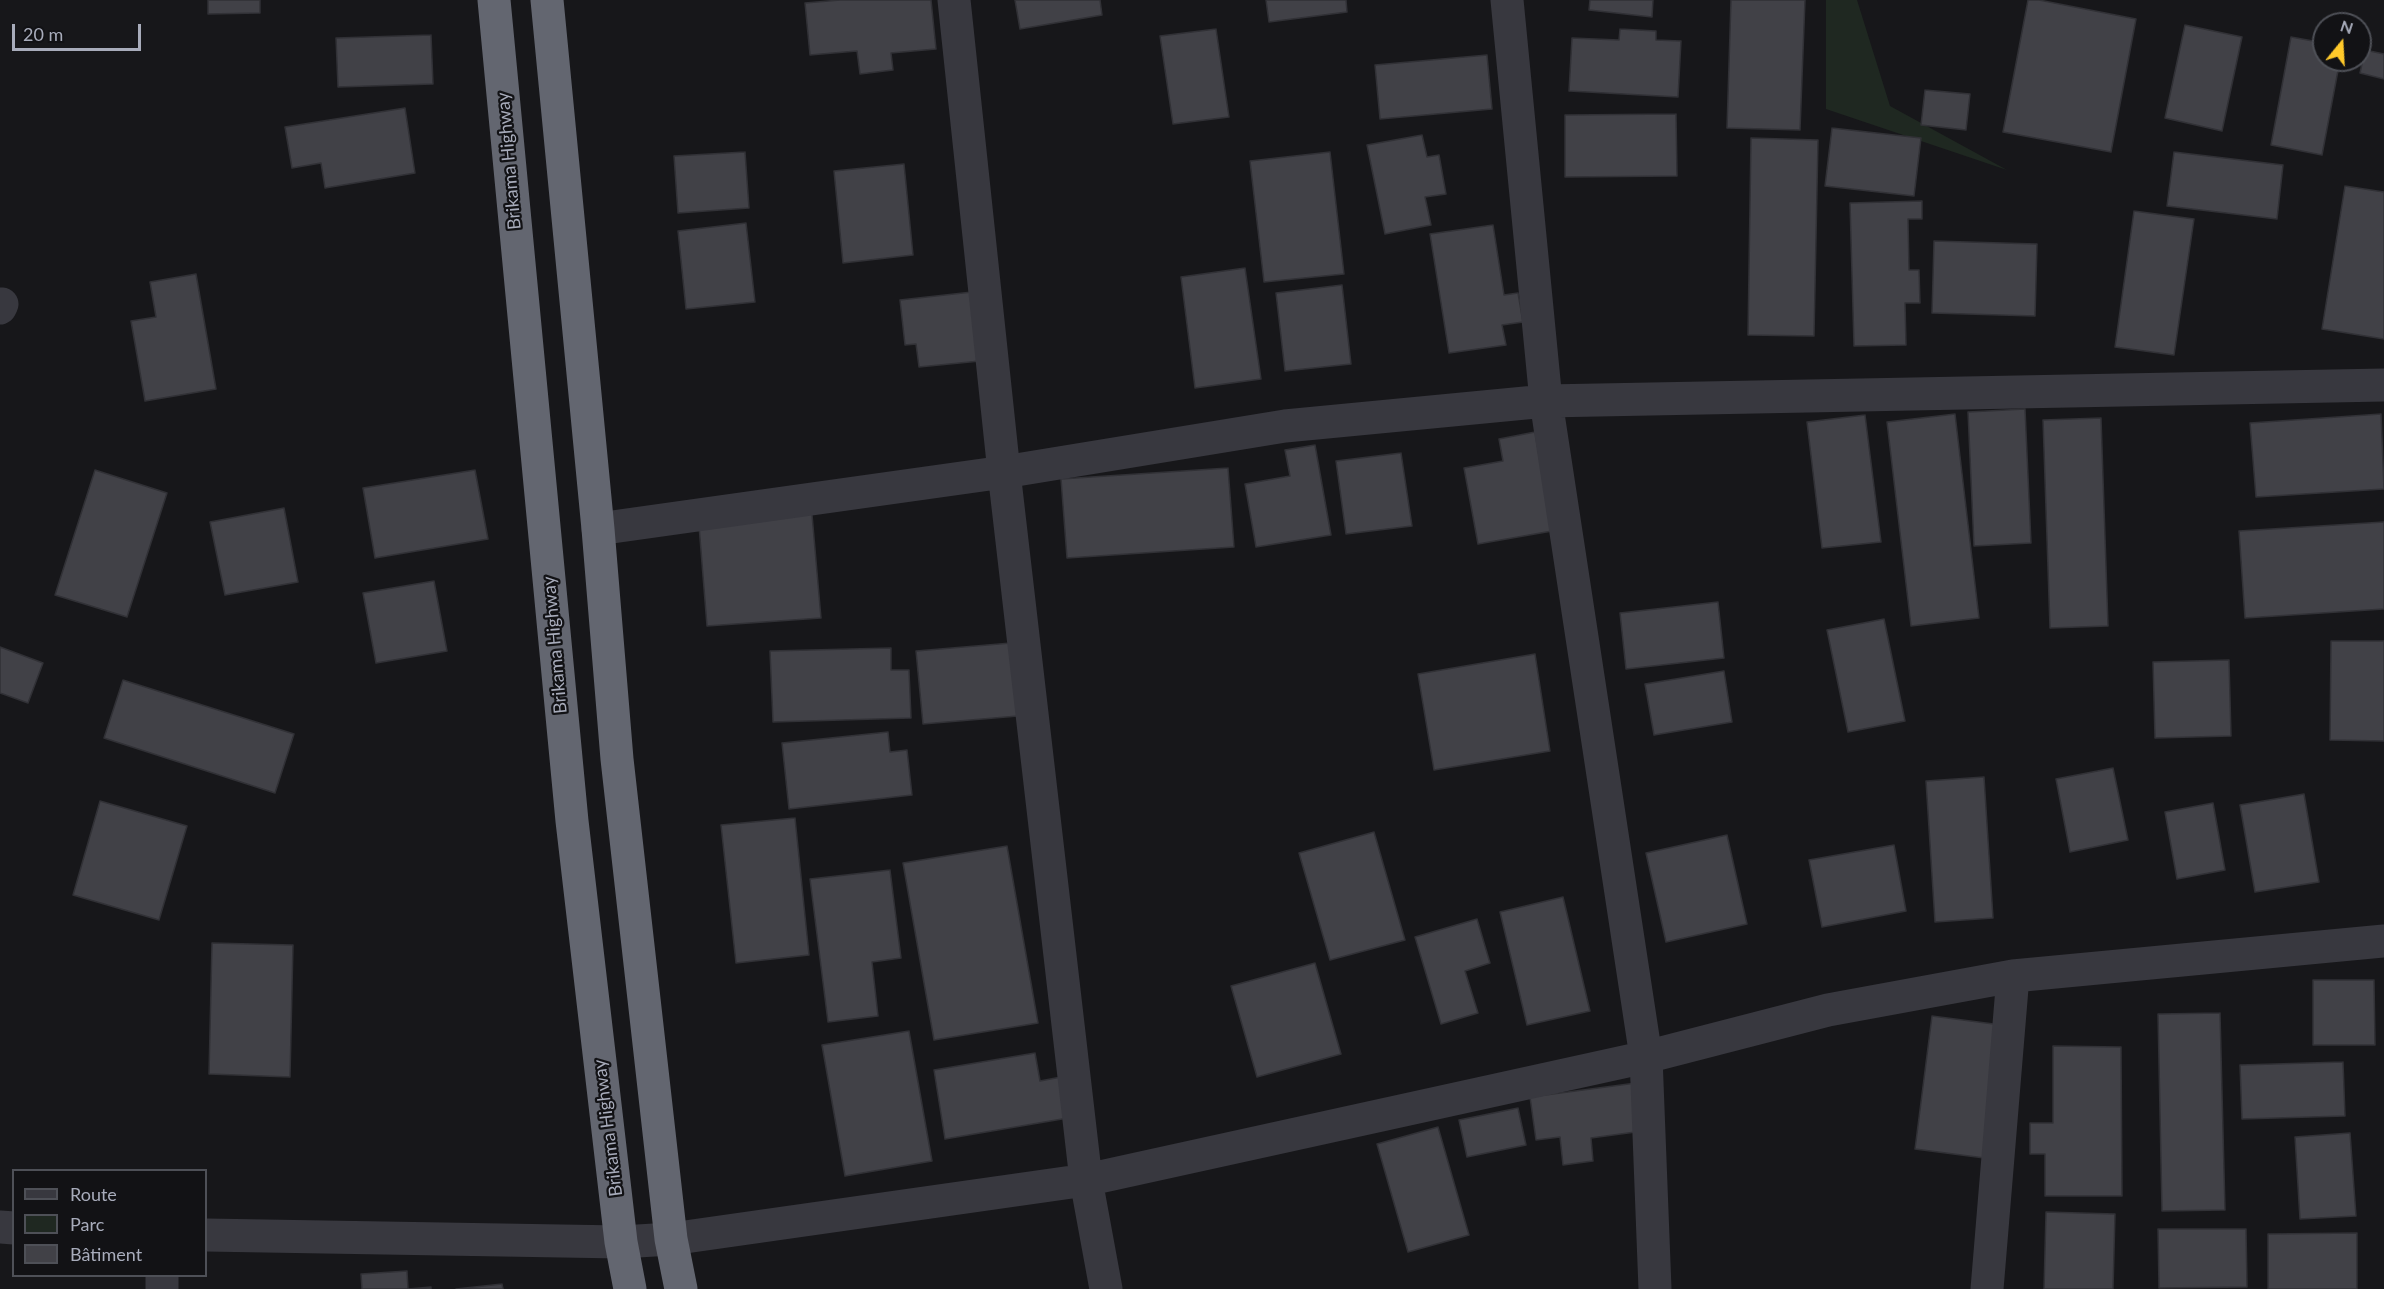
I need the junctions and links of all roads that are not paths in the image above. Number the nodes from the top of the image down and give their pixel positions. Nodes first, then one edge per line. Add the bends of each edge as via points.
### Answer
1 (494, 0) edge
2 (547, 0) edge
3 (954, 0) edge
4 (1506, 0) edge
5 (2384, 385) edge
6 (1546, 401) junction
7 (1004, 472) junction
8 (598, 529) junction
9 (2384, 941) edge
10 (2013, 976) junction
11 (1646, 1057) junction
12 (1086, 1180) junction
13 (207, 1235) edge
14 (671, 1239) junction
15 (621, 1242) junction
16 (630, 1289) edge
17 (681, 1289) edge
18 (1106, 1289) edge
19 (1655, 1289) edge
20 (1987, 1289) edge

1 - 15 highway, Brikama Highway via 572,821
2 - 8 highway
3 - 7 street
4 - 6 street
5 - 6 street
6 - 7 street via 1285,426
6 - 11 street
7 - 8 street
7 - 12 street
8 - 14 highway via 617,759
9 - 10 street
10 - 11 street via 1828,1010
10 - 20 street
11 - 12 street
11 - 19 street
12 - 14 street
12 - 18 street
13 - 15 street
14 - 15 street
14 - 17 highway
15 - 16 highway, Brikama Highway

